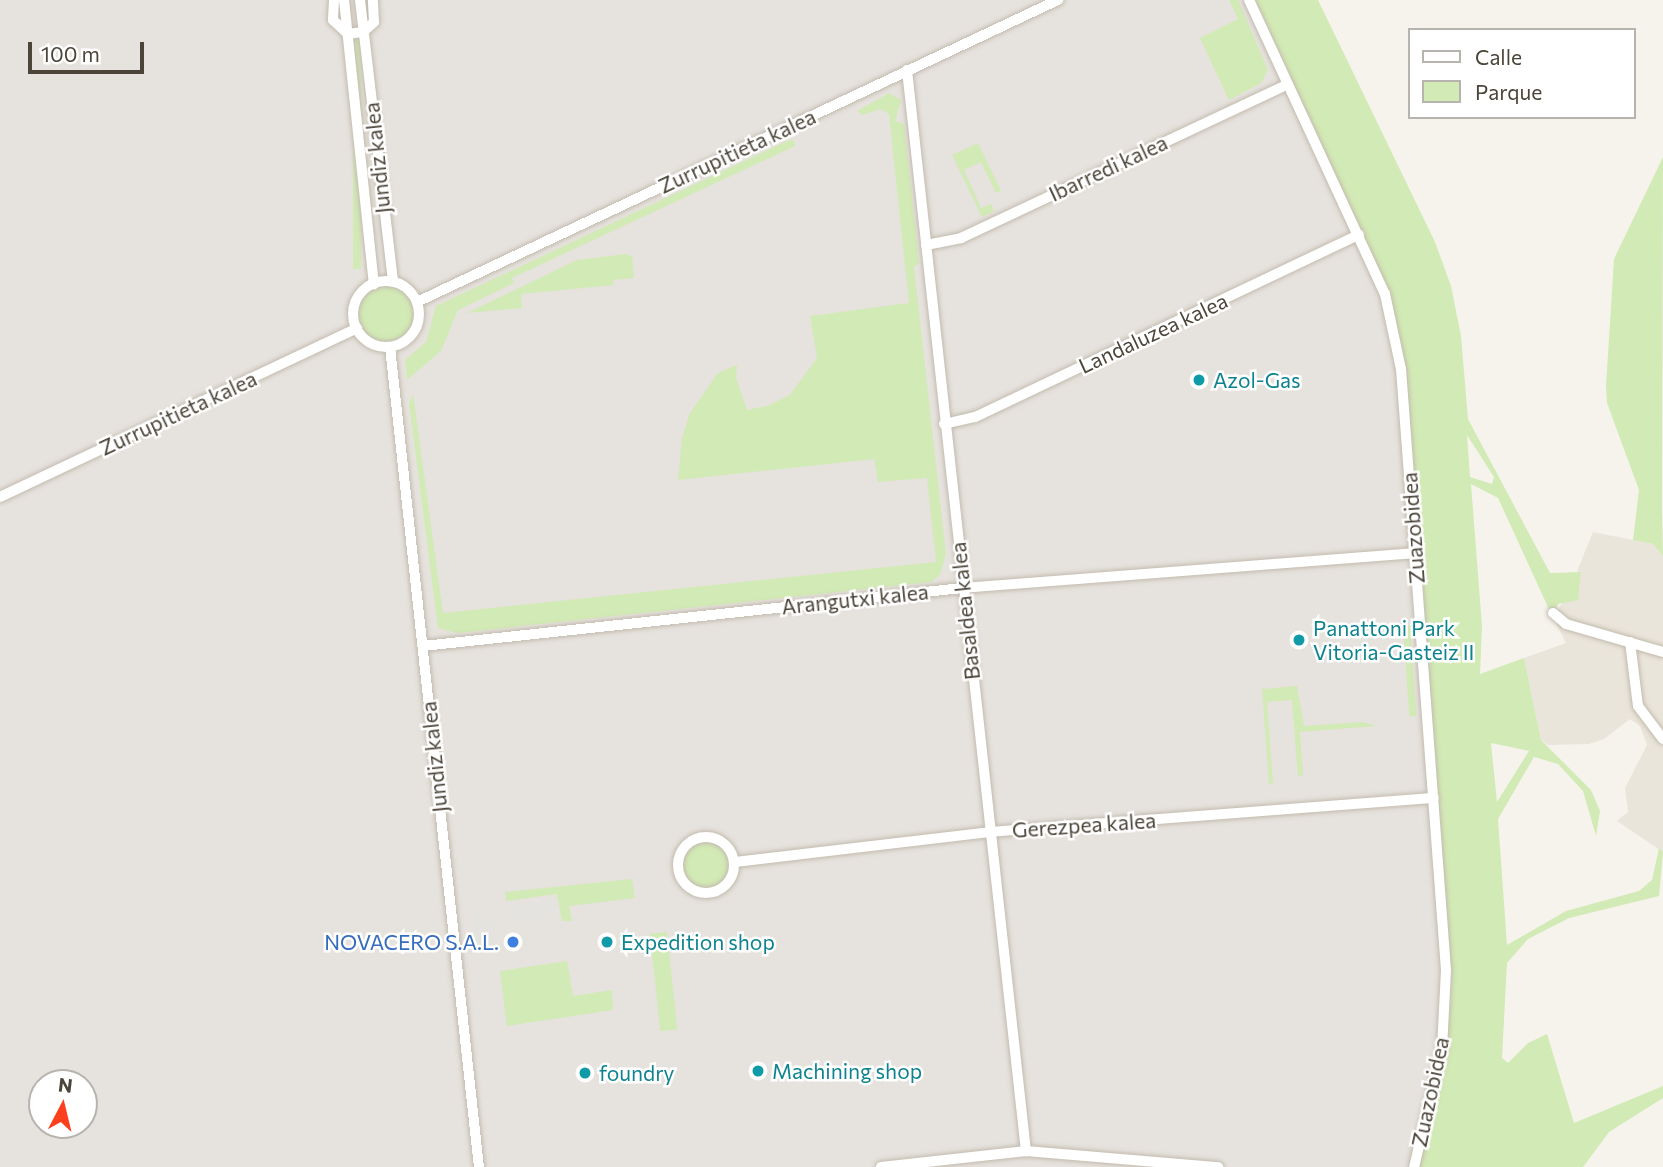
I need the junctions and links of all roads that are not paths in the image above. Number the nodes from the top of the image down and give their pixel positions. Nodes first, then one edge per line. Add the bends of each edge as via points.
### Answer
1 (334, 0) edge
2 (344, 0) edge
3 (360, 0) edge
4 (374, 0) edge
5 (1058, 0) edge
6 (1249, 0) edge
7 (363, 32) junction
8 (348, 34) junction
9 (907, 71) junction
10 (1288, 83) junction
11 (1359, 235) junction
12 (926, 246) junction
13 (393, 282) junction
14 (374, 284) junction
15 (417, 303) junction
16 (357, 328) junction
17 (390, 347) junction
18 (944, 424) junction
19 (0, 497) edge
20 (1415, 553) junction
21 (962, 588) junction
22 (1553, 612) dead end
23 (1630, 642) junction
24 (423, 646) junction
25 (1663, 652) edge
26 (1663, 739) edge
27 (1434, 798) junction
28 (989, 832) junction
29 (734, 862) junction
30 (1026, 1151) junction
31 (479, 1167) edge
32 (881, 1167) edge
33 (1218, 1167) edge
34 (1414, 1167) edge

1 - 8 street, Jundiz kalea via 333,20
2 - 8 street, Jundiz kalea
3 - 7 street, Jundiz kalea
4 - 7 street, Jundiz kalea via 374,22
5 - 9 street, Zurrupitieta kalea
6 - 10 street, Zuazobidea
7 - 8 street
7 - 13 street, Jundiz kalea
8 - 14 street, Jundiz kalea
9 - 12 street, Basaldea kalea
9 - 15 street, Zurrupitieta kalea
10 - 11 street, Zuazobidea
10 - 12 street, Ibarredi kalea via 961,238
11 - 18 street, Landaluzea kalea via 975,417
11 - 20 street, Zuazobidea via 1395,332
12 - 18 street, Basaldea kalea
13 - 14 street
13 - 15 street via 408,289
14 - 16 street via 357,299
15 - 17 street via 415,331
16 - 17 street via 374,345
16 - 19 street, Zurrupitieta kalea
17 - 24 street, Jundiz kalea
18 - 21 street, Basaldea kalea
20 - 21 street, Arangutxi kalea
20 - 27 street, Zuazobidea
21 - 24 street, Arangutxi kalea
21 - 28 street, Basaldea kalea
22 - 23 street via 1566,624
23 - 25 street
23 - 26 street via 1638,706
24 - 31 street, Jundiz kalea
27 - 28 street, Gerezpea kalea
27 - 34 street, Zuazobidea via 1446,1012 1434,1089
28 - 29 street, Gerezpea kalea
28 - 30 street, Basaldea kalea
29 - 29 street via 725,844 706,837 696,839 681,853 679,873 692,889 712,893 729,882
30 - 32 street
30 - 33 street

